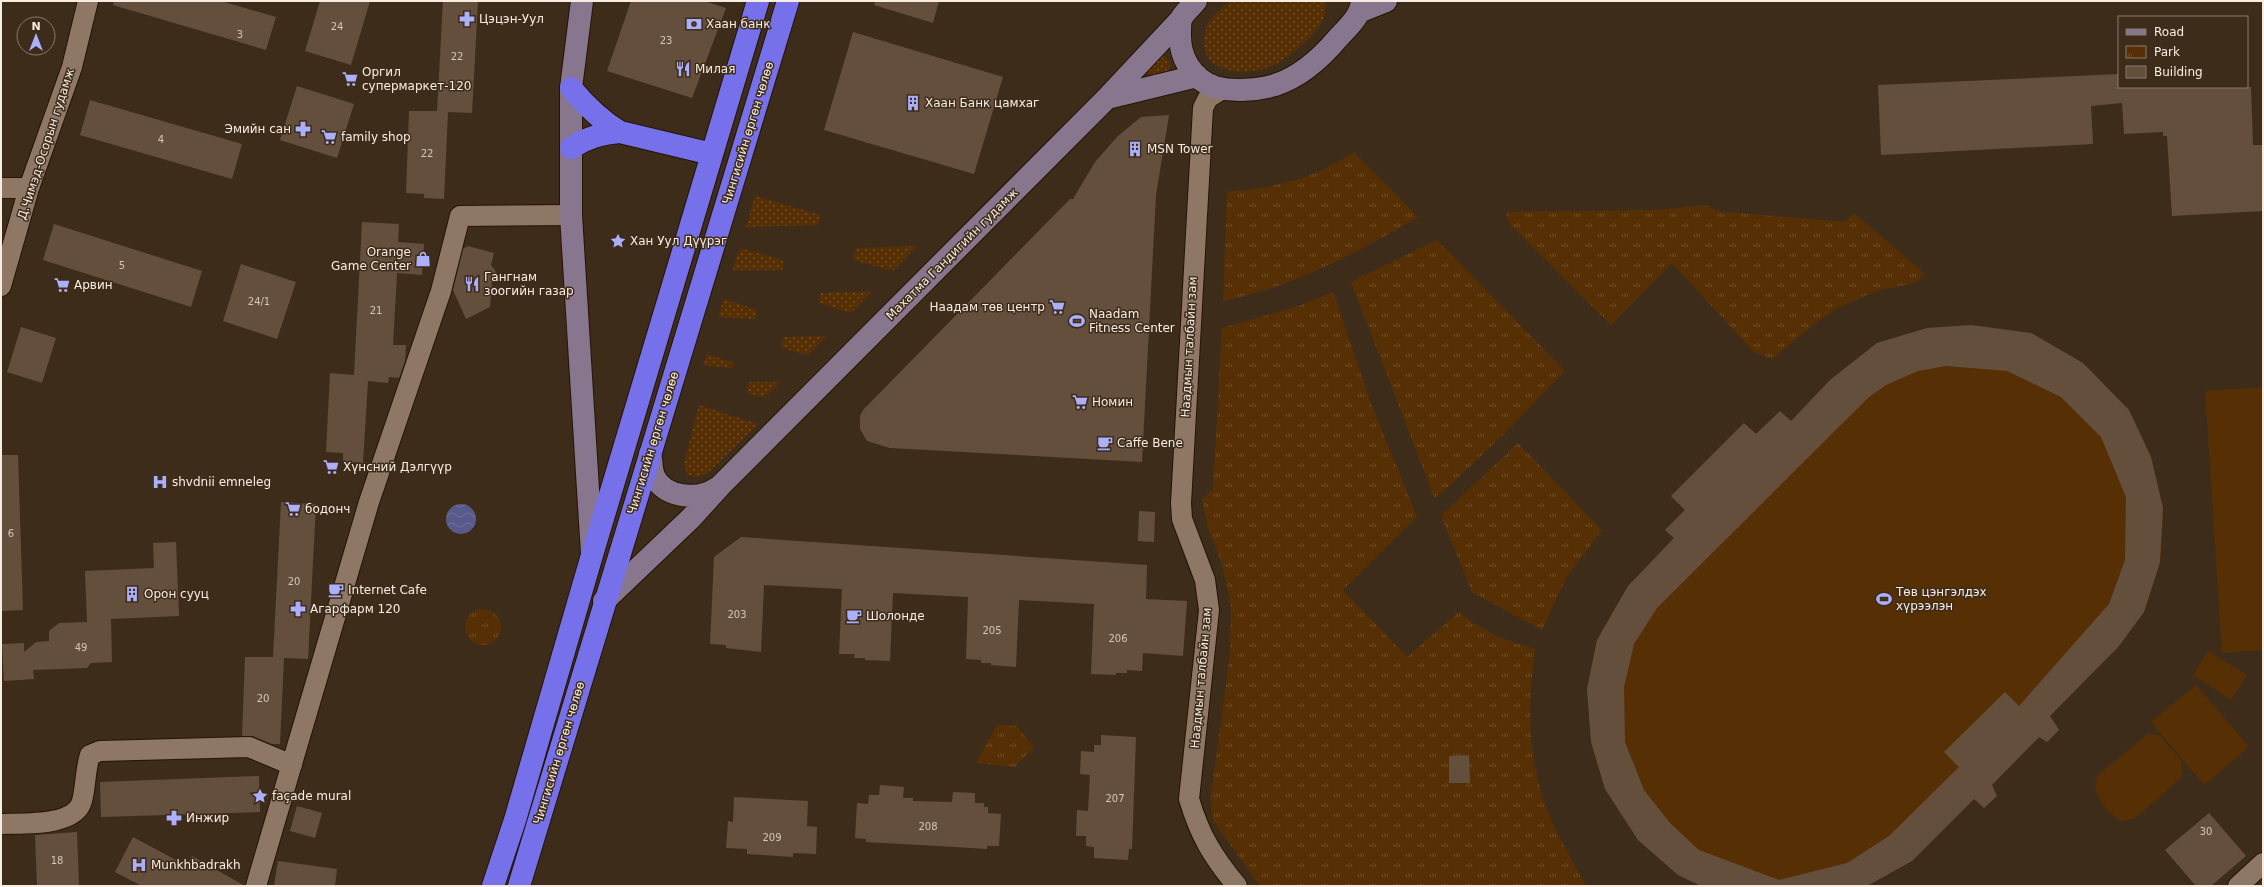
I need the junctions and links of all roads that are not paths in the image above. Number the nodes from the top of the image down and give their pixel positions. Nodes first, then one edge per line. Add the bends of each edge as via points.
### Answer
1 (88, 1) edge
2 (582, 1) edge
3 (758, 1) edge
4 (788, 1) edge
5 (1196, 1) edge
6 (1386, 1) edge
7 (1362, 6) edge
8 (1182, 18) junction
9 (1197, 76) junction
10 (571, 88) junction
11 (1224, 88) junction
12 (1107, 98) junction
13 (620, 132) junction
14 (571, 148) junction
15 (712, 154) junction
16 (1, 188) edge
17 (29, 188) junction
18 (571, 215) junction
19 (1, 286) edge
20 (650, 454) junction
21 (720, 486) junction
22 (592, 555) junction
23 (604, 602) junction
24 (292, 765) junction
25 (1, 824) edge
26 (2263, 863) edge
27 (256, 886) edge
28 (494, 886) edge
29 (519, 886) edge
30 (1237, 886) edge
31 (2238, 886) edge

1 - 17 street, Д.Чимэд-Осорын гудамж via 72,67
2 - 10 main road
3 - 15 highway, Чингисийн өргөн чөлөө
4 - 20 highway, Чингисийн өргөн чөлөө
5 - 8 main road, Махатма Гандигийн гудамж
6 - 7 main road
7 - 11 main road via 1318,59 1292,77 1257,89
8 - 9 main road via 1182,52 1187,64
8 - 12 main road, Махатма Гандигийн гудамж
9 - 11 main road via 1209,84
9 - 12 main road
10 - 13 highway via 589,110
10 - 14 main road
11 - 30 street, Наадмын талбайн зам via 1208,98 1203,108 1181,503 1182,519 1205,580 1209,610 1189,799 1203,839
12 - 21 main road, Махатма Гандигийн гудамж
13 - 14 highway via 592,137
13 - 15 highway
14 - 18 main road
15 - 22 highway, Чингисийн өргөн чөлөө
16 - 17 street
17 - 19 street, Д.Чимэд-Осорын гудамж
18 - 22 main road
18 - 24 street via 460,216 440,290 369,502
20 - 21 main road via 654,476 664,487 684,497 712,492
20 - 23 highway, Чингисийн өргөн чөлөө
21 - 23 main road, Махатма Гандигийн гудамж via 691,518
22 - 28 highway, Чингисийн өргөн чөлөө
23 - 29 highway, Чингисийн өргөн чөлөө
24 - 25 street via 248,747 100,751 90,756 81,802 70,814 56,821
24 - 27 street
26 - 31 street

